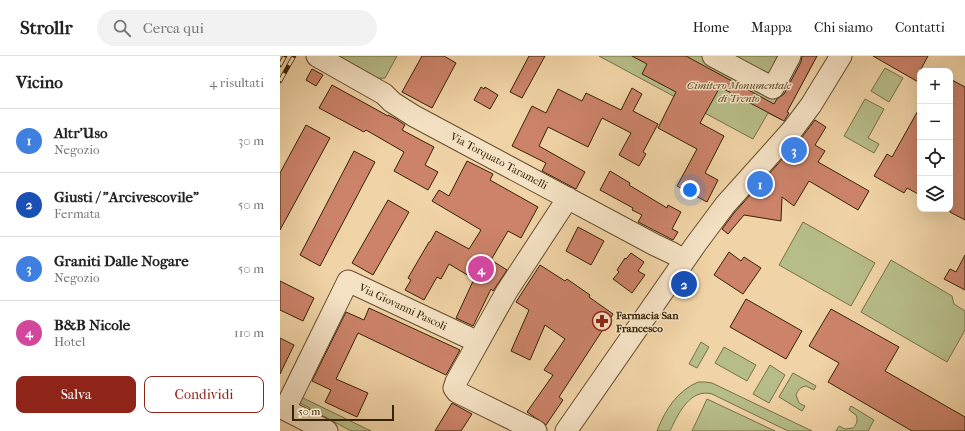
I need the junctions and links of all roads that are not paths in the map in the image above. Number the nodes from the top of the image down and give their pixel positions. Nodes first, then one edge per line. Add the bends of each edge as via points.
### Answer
1 (317, 56) edge
2 (713, 56) edge
3 (790, 56) edge
4 (841, 56) edge
5 (568, 198) junction
6 (684, 260) junction
7 (478, 342) junction
8 (283, 408) edge
9 (327, 431) edge
10 (536, 431) edge
11 (566, 431) edge

1 - 5 street, Via Torquato Taramelli via 384,94 414,116
2 - 3 street via 773,88
4 - 6 street via 793,129 725,205
5 - 6 street, Via Torquato Taramelli
5 - 7 street via 507,291
6 - 11 street
7 - 8 street, Via Giovanni Pascoli via 348,281 298,384
7 - 10 street via 454,388 457,392
8 - 9 street

